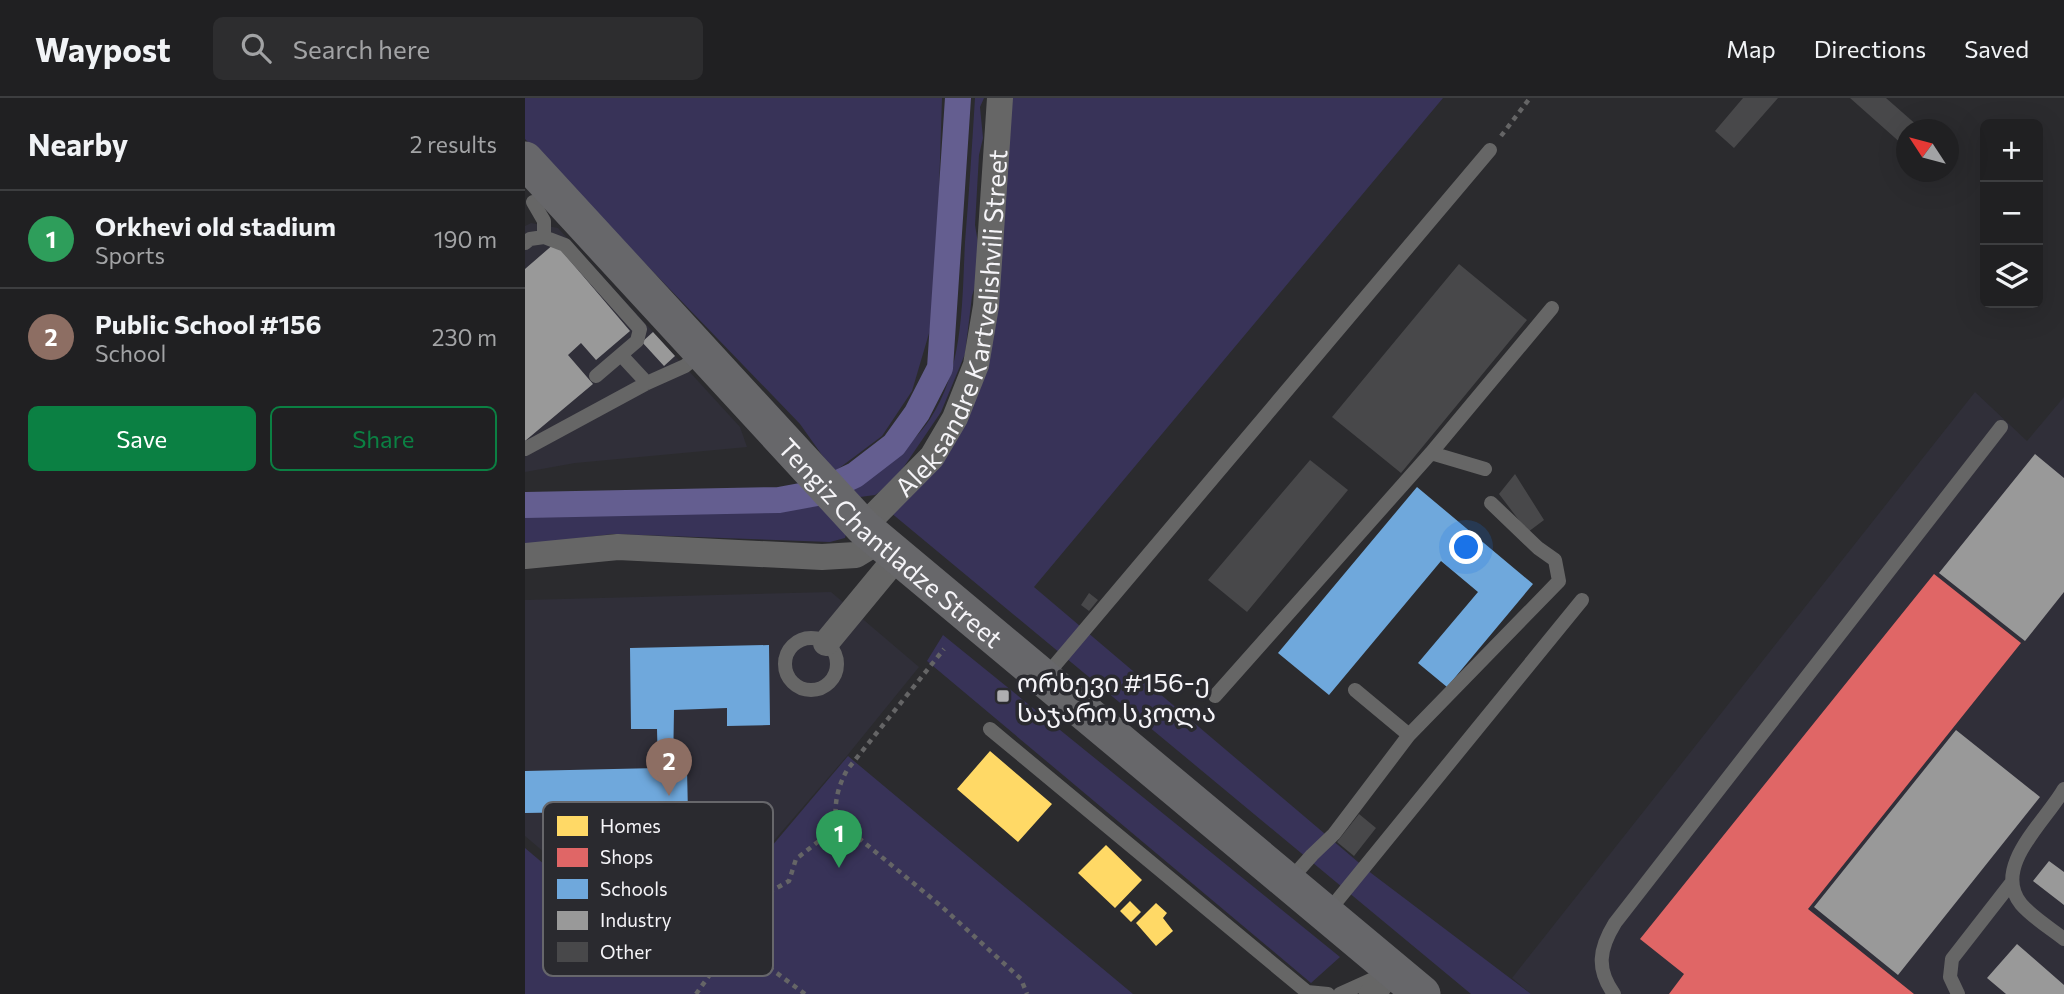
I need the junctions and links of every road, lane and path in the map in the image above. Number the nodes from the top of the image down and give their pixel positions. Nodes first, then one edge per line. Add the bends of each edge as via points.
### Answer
1 (1000, 98) edge
2 (1530, 98) edge
3 (1490, 150) joint
4 (525, 160) edge
5 (537, 199) edge
6 (544, 237) junction
7 (525, 243) edge
8 (1552, 308) dead end
9 (703, 351) junction
10 (621, 355) junction
11 (596, 376) dead end
12 (647, 383) junction
13 (2001, 427) dead end
14 (525, 449) edge
15 (1431, 453) junction
16 (1485, 469) dead end
17 (1491, 503) dead end
18 (871, 534) junction
19 (525, 556) edge
20 (1582, 600) dead end
21 (827, 643) dead end
22 (944, 649) dead end
23 (1043, 679) junction
24 (1355, 690) dead end
25 (1215, 696) dead end
26 (990, 729) dead end
27 (1409, 735) junction
28 (2064, 789) edge
29 (836, 834) junction
30 (2012, 882) junction
31 (1289, 883) junction
32 (773, 890) edge
33 (1327, 914) junction
34 (2064, 939) edge
35 (773, 970) edge
36 (709, 976) edge
37 (1383, 982) edge
38 (696, 994) edge
39 (805, 994) edge
40 (1027, 994) edge
41 (1328, 994) edge
42 (1340, 994) edge
43 (1422, 994) edge
44 (1614, 994) edge
45 (1958, 994) edge

1 - 18 street, Aleksandre Kartvelishvili Street via 986,306 976,365 955,418 932,457
2 - 3 path
3 - 23 lane
4 - 5 street, Tengiz Chantladze Street
5 - 6 lane
5 - 9 street, Tengiz Chantladze Street
6 - 7 lane
6 - 10 lane via 565,246 640,330 637,341
8 - 15 lane
9 - 12 lane via 685,366
9 - 18 street, Tengiz Chantladze Street
10 - 11 lane
10 - 12 lane
12 - 14 lane
13 - 44 lane via 1615,923 1601,961 1605,981
15 - 16 lane
15 - 25 lane
17 - 27 lane via 1555,560 1559,581
18 - 19 street via 856,555 618,547
18 - 21 street
18 - 23 street, Tengiz Chantladze Street
20 - 33 lane
22 - 29 path via 847,771 835,804
23 - 31 street, Tengiz Chantladze Street
24 - 27 lane
26 - 41 lane via 1307,992
27 - 31 lane via 1334,834
28 - 30 lane via 2017,856
29 - 32 path via 824,837 796,859 789,881
29 - 40 path via 849,830 941,906 1021,979
30 - 34 lane via 2023,906
30 - 45 lane via 1952,959 1949,977
31 - 33 street, Tengiz Chantladze Street
33 - 37 street, Tengiz Chantladze Street
35 - 39 path
36 - 38 path
37 - 42 lane
37 - 43 street, Tengiz Chantladze Street

